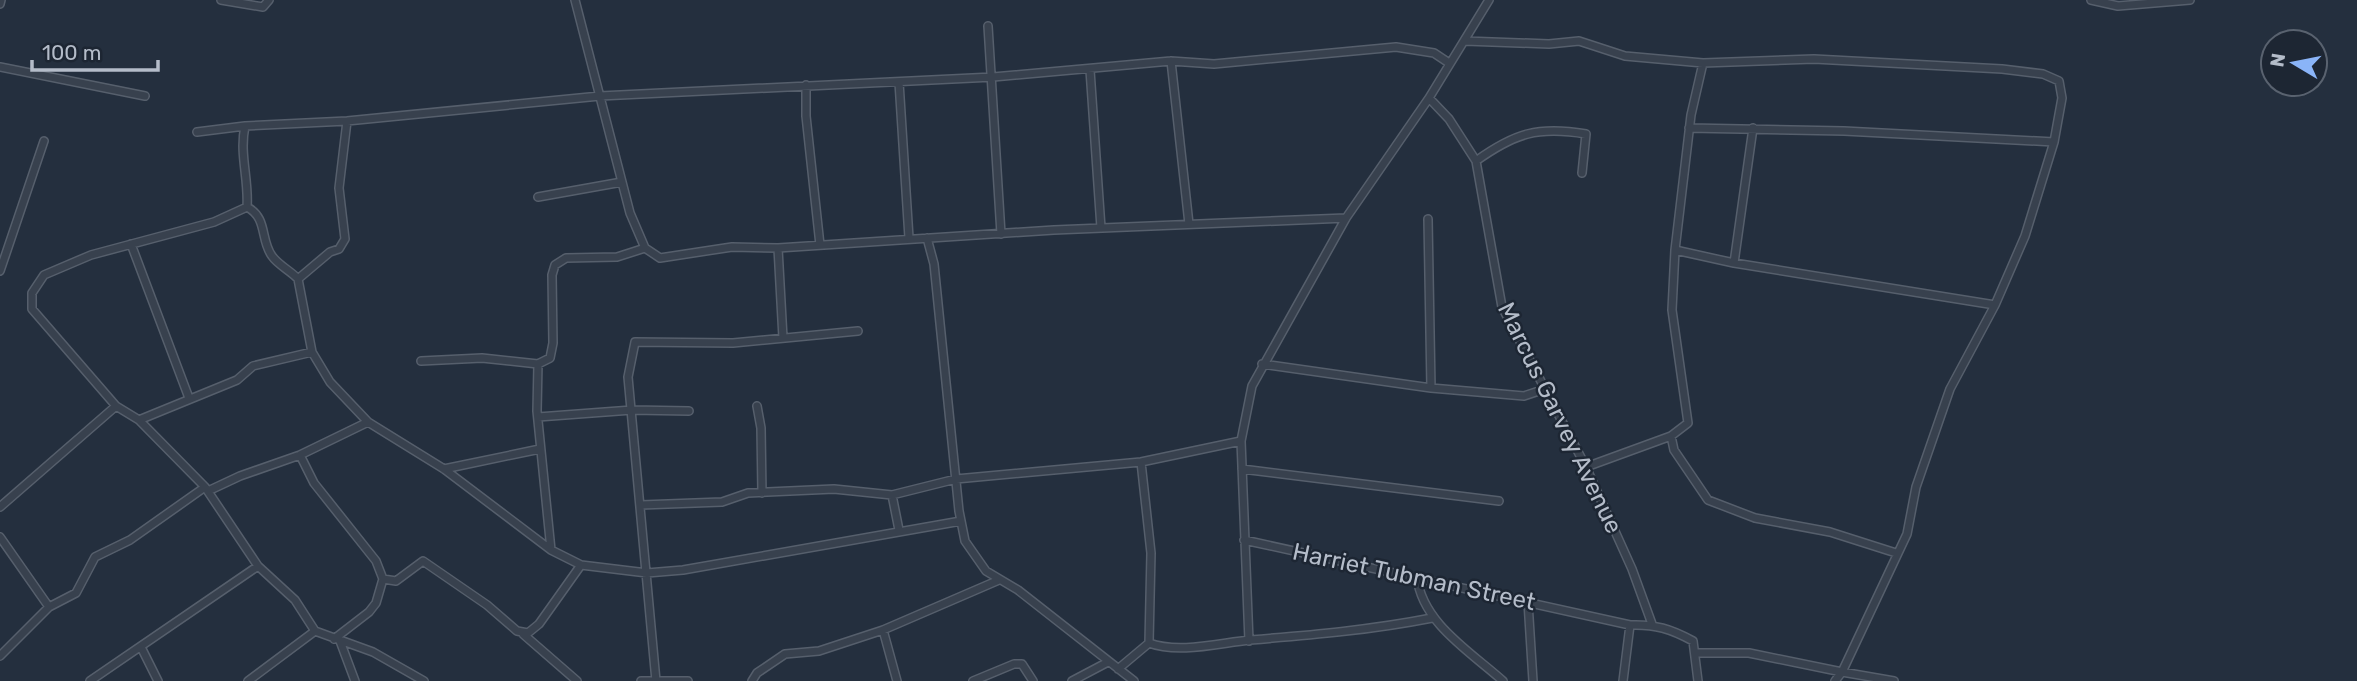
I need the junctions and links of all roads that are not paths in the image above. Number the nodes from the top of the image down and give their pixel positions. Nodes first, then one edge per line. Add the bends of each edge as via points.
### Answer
1 (221, 0) edge
2 (269, 0) edge
3 (575, 0) edge
4 (1489, 0) edge
5 (2091, 0) edge
6 (2190, 0) edge
7 (988, 26) dead end
8 (1465, 41) junction
9 (1171, 61) junction
10 (1449, 63) junction
11 (1703, 63) junction
12 (0, 67) edge
13 (1090, 70) junction
14 (993, 77) junction
15 (899, 82) junction
16 (806, 85) junction
17 (145, 96) dead end
18 (600, 96) junction
19 (1429, 98) junction
20 (347, 121) junction
21 (245, 127) junction
22 (1689, 128) junction
23 (1754, 128) junction
24 (197, 132) dead end
25 (44, 141) dead end
26 (2054, 142) junction
27 (1476, 162) junction
28 (1582, 173) dead end
29 (622, 182) junction
30 (538, 197) dead end
31 (247, 207) junction
32 (1346, 218) junction
33 (1428, 219) dead end
34 (1189, 224) junction
35 (1101, 228) junction
36 (1001, 234) junction
37 (909, 238) junction
38 (927, 238) junction
39 (131, 244) junction
40 (820, 245) junction
41 (645, 248) junction
42 (778, 248) junction
43 (1675, 250) junction
44 (1734, 263) junction
45 (0, 271) edge
46 (298, 279) junction
47 (1995, 305) junction
48 (858, 331) dead end
49 (783, 338) junction
50 (312, 352) junction
51 (422, 361) dead end
52 (538, 364) junction
53 (1262, 364) junction
54 (1431, 388) junction
55 (1545, 389) junction
56 (189, 398) junction
57 (116, 406) junction
58 (757, 406) dead end
59 (632, 410) junction
60 (689, 411) dead end
61 (538, 417) junction
62 (139, 419) junction
63 (368, 422) junction
64 (1671, 436) junction
65 (1241, 441) junction
66 (540, 449) junction
67 (300, 455) junction
68 (1141, 462) junction
69 (1586, 467) junction
70 (444, 469) junction
71 (1242, 469) junction
72 (956, 479) junction
73 (207, 489) junction
74 (762, 493) junction
75 (892, 495) junction
76 (1499, 501) dead end
77 (640, 505) junction
78 (0, 507) edge
79 (961, 521) junction
80 (898, 530) junction
81 (0, 537) edge
82 (1244, 540) junction
83 (551, 550) junction
84 (1896, 553) junction
85 (581, 565) junction
86 (258, 566) junction
87 (647, 573) junction
88 (1417, 577) junction
89 (383, 579) junction
90 (999, 580) junction
91 (1528, 602) junction
92 (48, 607) junction
93 (1432, 618) junction
94 (1652, 624) junction
95 (1630, 625) junction
96 (883, 630) junction
97 (315, 631) junction
98 (522, 634) junction
99 (337, 640) junction
100 (1249, 640) junction
101 (1149, 643) junction
102 (141, 647) junction
103 (1695, 653) junction
104 (0, 656) edge
105 (1108, 662) junction
106 (1118, 669) junction
107 (1842, 673) junction
108 (656, 680) edge
109 (90, 681) edge
110 (158, 681) edge
111 (248, 681) edge
112 (355, 681) edge
113 (424, 681) edge
114 (577, 681) edge
115 (641, 681) edge
116 (688, 681) edge
117 (752, 681) edge
118 (897, 681) edge
119 (973, 681) edge
120 (1033, 681) edge
121 (1072, 681) edge
122 (1134, 681) edge
123 (1503, 681) edge
124 (1533, 681) edge
125 (1623, 681) edge
126 (1698, 681) edge
127 (1835, 681) edge
128 (1893, 681) edge

1 - 2 street via 262,6
3 - 18 street
4 - 8 street
5 - 6 street via 2118,6
7 - 14 street
8 - 10 street
8 - 11 street via 1579,41 1625,56
9 - 10 street via 1214,64 1396,47 1434,53
9 - 13 street
9 - 34 street
10 - 19 street
11 - 22 street
11 - 26 street via 1814,59 2043,74 2060,81 2062,98
12 - 17 street
13 - 14 street
13 - 35 street
14 - 15 street
14 - 36 street
15 - 16 street
15 - 37 street
16 - 18 street
16 - 40 street
18 - 20 street
18 - 29 street
19 - 27 street, Marcus Garvey Avenue via 1449,119
19 - 32 street
20 - 21 street
20 - 46 street via 339,188 345,239 339,249
21 - 24 street
21 - 31 street
22 - 23 street
22 - 43 street
23 - 26 street
23 - 44 street
25 - 45 street
26 - 47 street via 2025,236
27 - 28 street via 1506,139 1563,130 1586,134
27 - 55 street, Marcus Garvey Avenue via 1502,307
29 - 30 street
29 - 41 street
31 - 39 street via 214,222
31 - 46 street via 260,219 274,258
32 - 34 street
32 - 53 street
33 - 54 street
34 - 35 street
35 - 36 street
36 - 38 street
37 - 38 street
37 - 40 street
38 - 72 street via 934,264
39 - 56 street
39 - 57 street via 44,275 30,301 59,344
40 - 42 street
41 - 42 street via 650,254 668,258 732,247
41 - 52 street via 617,257 566,258 555,265 553,349 550,358
42 - 49 street
43 - 44 street
43 - 64 street via 1672,310 1688,423
44 - 47 street
46 - 50 street
47 - 84 street via 1950,389 1916,487 1907,534
48 - 49 street
49 - 59 street via 733,343 635,342 628,377
50 - 56 street via 253,366 237,380
50 - 63 street via 330,382
51 - 52 street via 482,358
52 - 61 street
53 - 54 street
53 - 65 street via 1249,396
54 - 55 street via 1524,396
55 - 69 street, Marcus Garvey Avenue
56 - 62 street
57 - 62 street
57 - 78 street
58 - 74 street
59 - 60 street
59 - 61 street
59 - 77 street
61 - 66 street
62 - 73 street
63 - 67 street
63 - 70 street
64 - 69 street
64 - 84 street via 1674,450 1708,500 1755,518 1830,533
65 - 68 street
65 - 71 street
66 - 70 street
66 - 83 street
67 - 73 street
67 - 89 street via 314,483 376,561
68 - 72 street
68 - 101 street via 1151,553
69 - 94 street, Marcus Garvey Avenue
70 - 83 street
71 - 76 street
71 - 82 street
72 - 75 street
72 - 79 street
73 - 86 street
73 - 92 street via 130,540 95,557 75,593
74 - 75 street via 834,489
74 - 77 street via 722,502
75 - 80 street
77 - 87 street
79 - 80 street
79 - 90 street via 972,554
80 - 87 street
81 - 92 street
82 - 88 street, Harriet Tubman Street
82 - 100 street
83 - 85 street
84 - 107 street
85 - 87 street
85 - 98 street via 539,624
86 - 97 street via 295,600
86 - 102 street
87 - 108 street
88 - 91 street, Harriet Tubman Street
88 - 93 street
89 - 98 street via 397,581 423,561
89 - 99 street via 376,603
90 - 96 street
90 - 105 street via 1027,596
91 - 95 street, Harriet Tubman Street
91 - 124 street
92 - 104 street
93 - 100 street via 1371,631
93 - 123 street
94 - 95 street, Harriet Tubman Street
94 - 103 street via 1693,642
95 - 125 street
96 - 117 street via 820,650 785,654
96 - 118 street
97 - 99 street
97 - 111 street
98 - 114 street
99 - 112 street
99 - 113 street via 373,652
100 - 101 street via 1161,648
101 - 106 street
102 - 109 street
102 - 110 street
103 - 107 street via 1749,653
103 - 126 street
105 - 106 street
105 - 121 street
106 - 122 street
107 - 127 street
107 - 128 street
108 - 115 street
108 - 116 street
119 - 120 street via 1014,664 1022,664

